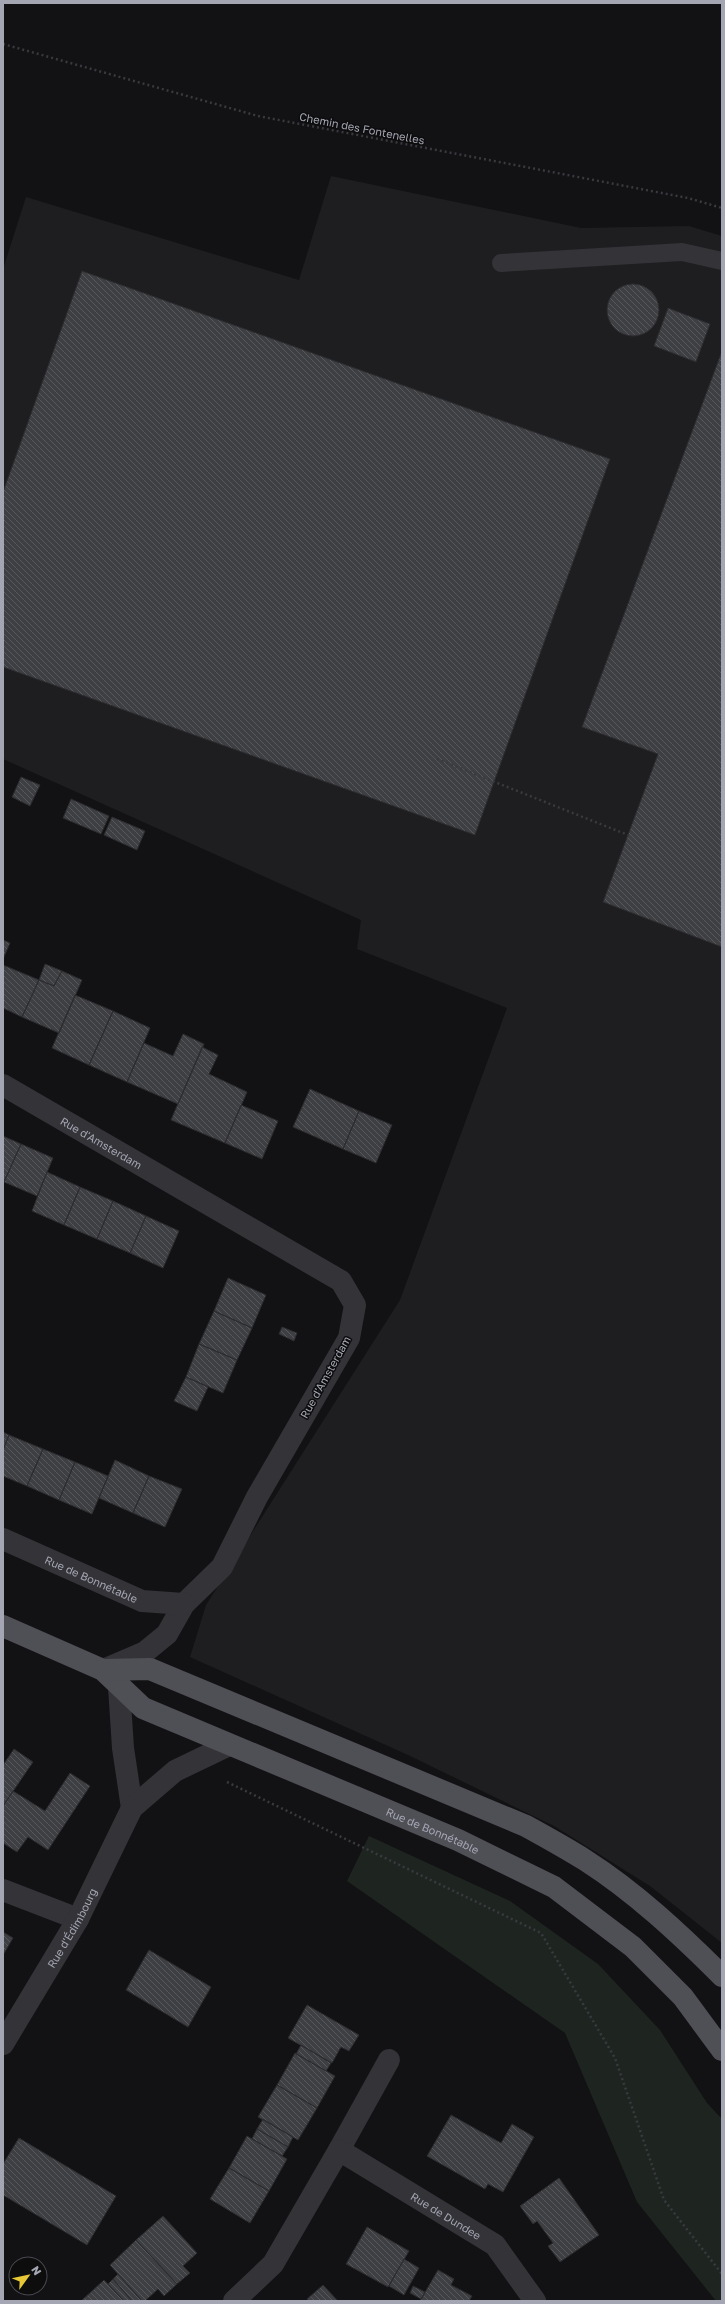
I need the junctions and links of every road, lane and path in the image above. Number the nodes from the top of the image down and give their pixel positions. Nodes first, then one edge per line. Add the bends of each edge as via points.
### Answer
1 (3, 44) edge
2 (722, 208) edge
3 (722, 261) edge
4 (501, 263) dead end
5 (437, 759) dead end
6 (628, 835) dead end
7 (3, 1085) edge
8 (3, 1539) edge
9 (184, 1604) junction
10 (3, 1626) edge
11 (103, 1670) junction
12 (119, 1687) junction
13 (229, 1746) junction
14 (190, 1764) junction
15 (132, 1808) junction
16 (3, 1890) edge
17 (78, 1919) junction
18 (722, 1976) edge
19 (3, 2044) edge
20 (722, 2050) edge
21 (389, 2060) dead end
22 (339, 2150) junction
23 (722, 2274) edge
24 (234, 2301) edge
25 (535, 2301) edge

1 - 2 path, Chemin des Fontenelles via 258,116 688,198
3 - 4 lane via 682,252
5 - 6 path
7 - 9 street, Rue d'Amsterdam via 341,1281 354,1305 349,1338 257,1497 222,1567
8 - 9 street, Rue de Bonnétable via 142,1601
9 - 11 street, Rue d'Amsterdam via 167,1634 145,1652
10 - 11 main road, Rue de Bonnétable
11 - 12 main road, Rue de Bonnétable
11 - 18 main road, Rue de Bonnétable via 150,1669 526,1826 584,1860 628,1891
12 - 13 main road, Rue de Bonnétable via 143,1708
12 - 15 street via 123,1748
13 - 14 street, Rue d'Édimbourg
13 - 20 main road, Rue de Bonnétable via 458,1840 554,1887 633,1947 683,1997
14 - 15 street, Rue d'Édimbourg via 175,1771
14 - 23 path via 541,1933 614,2058 664,2200
15 - 17 street, Rue d'Édimbourg
16 - 17 street
17 - 19 street, Rue d'Édimbourg
21 - 22 street
22 - 24 street via 273,2264
22 - 25 street, Rue de Dundee via 495,2245

